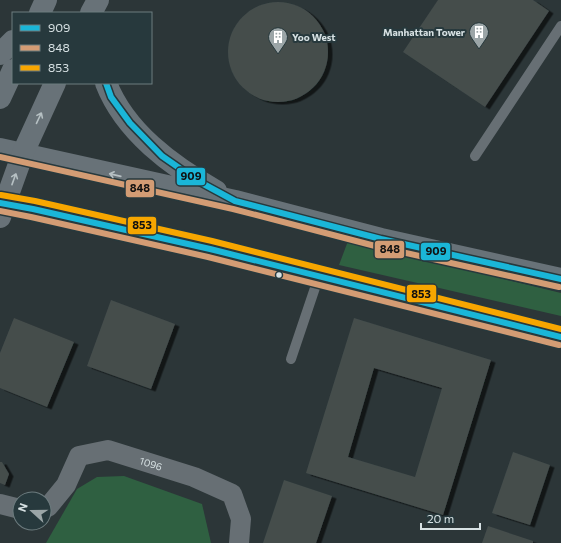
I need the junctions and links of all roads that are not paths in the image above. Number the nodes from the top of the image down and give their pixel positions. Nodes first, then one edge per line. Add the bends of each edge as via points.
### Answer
1 (46, 0) edge
2 (40, 12) edge
3 (561, 26) edge
4 (12, 42) edge
5 (0, 54) edge
6 (12, 72) edge
7 (55, 84) edge
8 (106, 84) edge
9 (0, 98) edge
10 (0, 149) edge
11 (23, 153) junction
12 (475, 156) dead end
13 (235, 201) junction
14 (2, 208) edge
15 (319, 276) junction
16 (561, 279) edge
17 (561, 337) edge
18 (291, 359) dead end
19 (52, 502) edge
20 (0, 504) edge
21 (12, 507) edge
22 (239, 543) edge

1 - 2 main road
3 - 12 lane
4 - 5 main road
6 - 9 main road
11 -> 7 main road
8 - 13 main road via 111,97 130,124 162,156 198,181
10 - 11 main road
13 -> 11 main road
14 -> 11 main road
13 - 16 main road via 381,239
14 - 15 main road via 33,209
15 - 17 main road
15 - 18 lane
19 - 22 street, 1096 via 66,485 80,456 108,450 194,477 232,494 241,519
20 - 21 street

